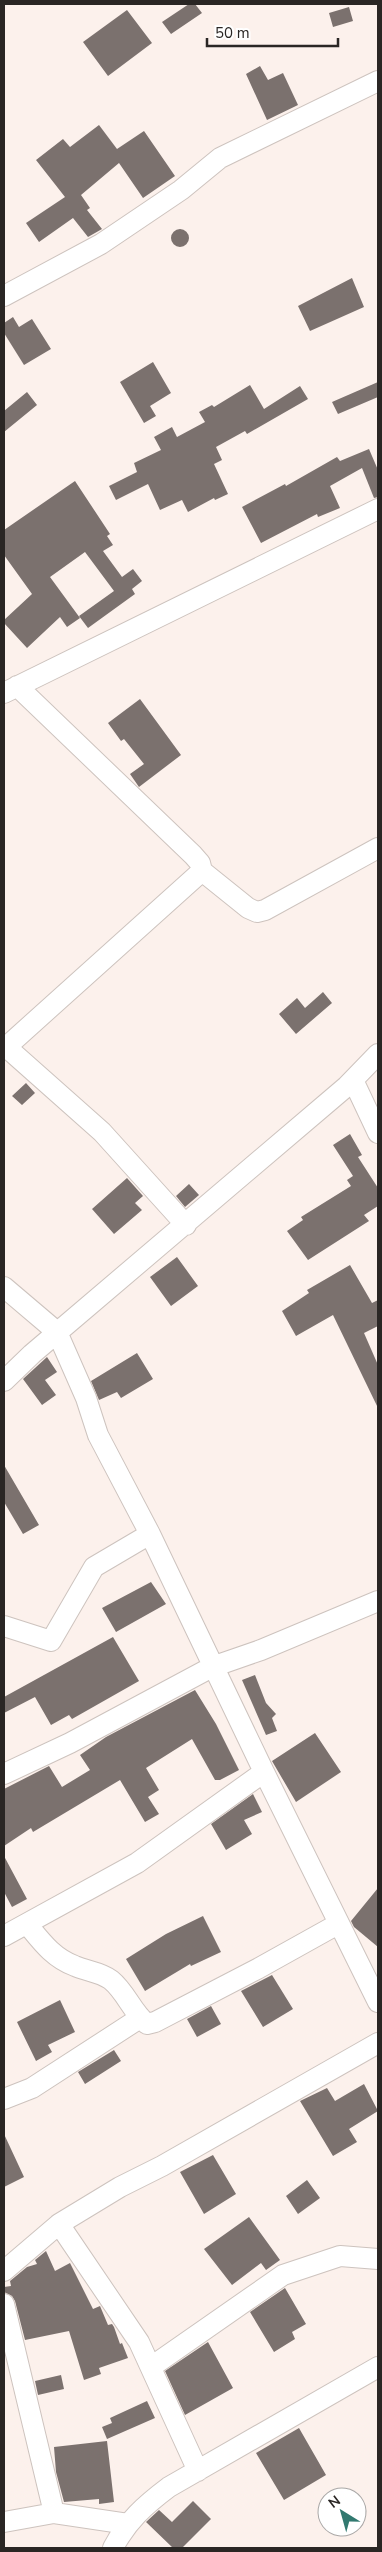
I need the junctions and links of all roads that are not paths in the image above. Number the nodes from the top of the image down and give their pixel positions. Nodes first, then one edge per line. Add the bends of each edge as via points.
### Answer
1 (378, 81) edge
2 (4, 296) edge
3 (378, 509) edge
4 (10, 690) edge
5 (378, 848) edge
6 (202, 871) junction
7 (4, 1047) edge
8 (378, 1054) edge
9 (354, 1080) junction
10 (378, 1133) edge
11 (186, 1225) junction
12 (4, 1286) edge
13 (57, 1332) junction
14 (4, 1381) edge
15 (150, 1534) junction
16 (378, 1601) edge
17 (4, 1626) edge
18 (212, 1666) junction
19 (264, 1772) junction
20 (4, 1774) edge
21 (27, 1924) junction
22 (338, 1924) junction
23 (4, 1936) edge
24 (378, 2002) edge
25 (140, 2018) junction
26 (378, 2043) edge
27 (4, 2099) edge
28 (59, 2224) junction
29 (378, 2259) edge
30 (4, 2271) edge
31 (4, 2304) edge
32 (151, 2366) junction
33 (378, 2368) edge
34 (198, 2471) junction
35 (54, 2513) junction
36 (4, 2522) edge
37 (128, 2524) junction
38 (113, 2548) edge

1 - 2 street via 220,158 181,190 101,244
3 - 4 street
4 - 6 street via 193,855
5 - 6 street via 257,912
6 - 7 street
7 - 11 street via 102,1132
8 - 9 street
9 - 10 street
9 - 11 street
11 - 13 street
12 - 13 street
13 - 14 street
13 - 15 street via 86,1398 98,1435
15 - 17 street via 94,1567 51,1641
15 - 18 street
16 - 18 street via 261,1650
18 - 19 street
18 - 20 street via 70,1743
19 - 21 street via 136,1863
19 - 22 street
21 - 23 street
21 - 25 street via 52,1954 74,1966 109,1978 121,1989
22 - 24 street
22 - 25 street via 155,2022 147,2024
25 - 27 street via 32,2088
26 - 28 street via 162,2166 120,2186
28 - 30 street
28 - 32 street via 139,2342
29 - 32 street via 340,2256 283,2276
31 - 35 street
32 - 34 street
33 - 34 street
34 - 37 street via 141,2508
35 - 36 street
35 - 37 street
37 - 38 street

